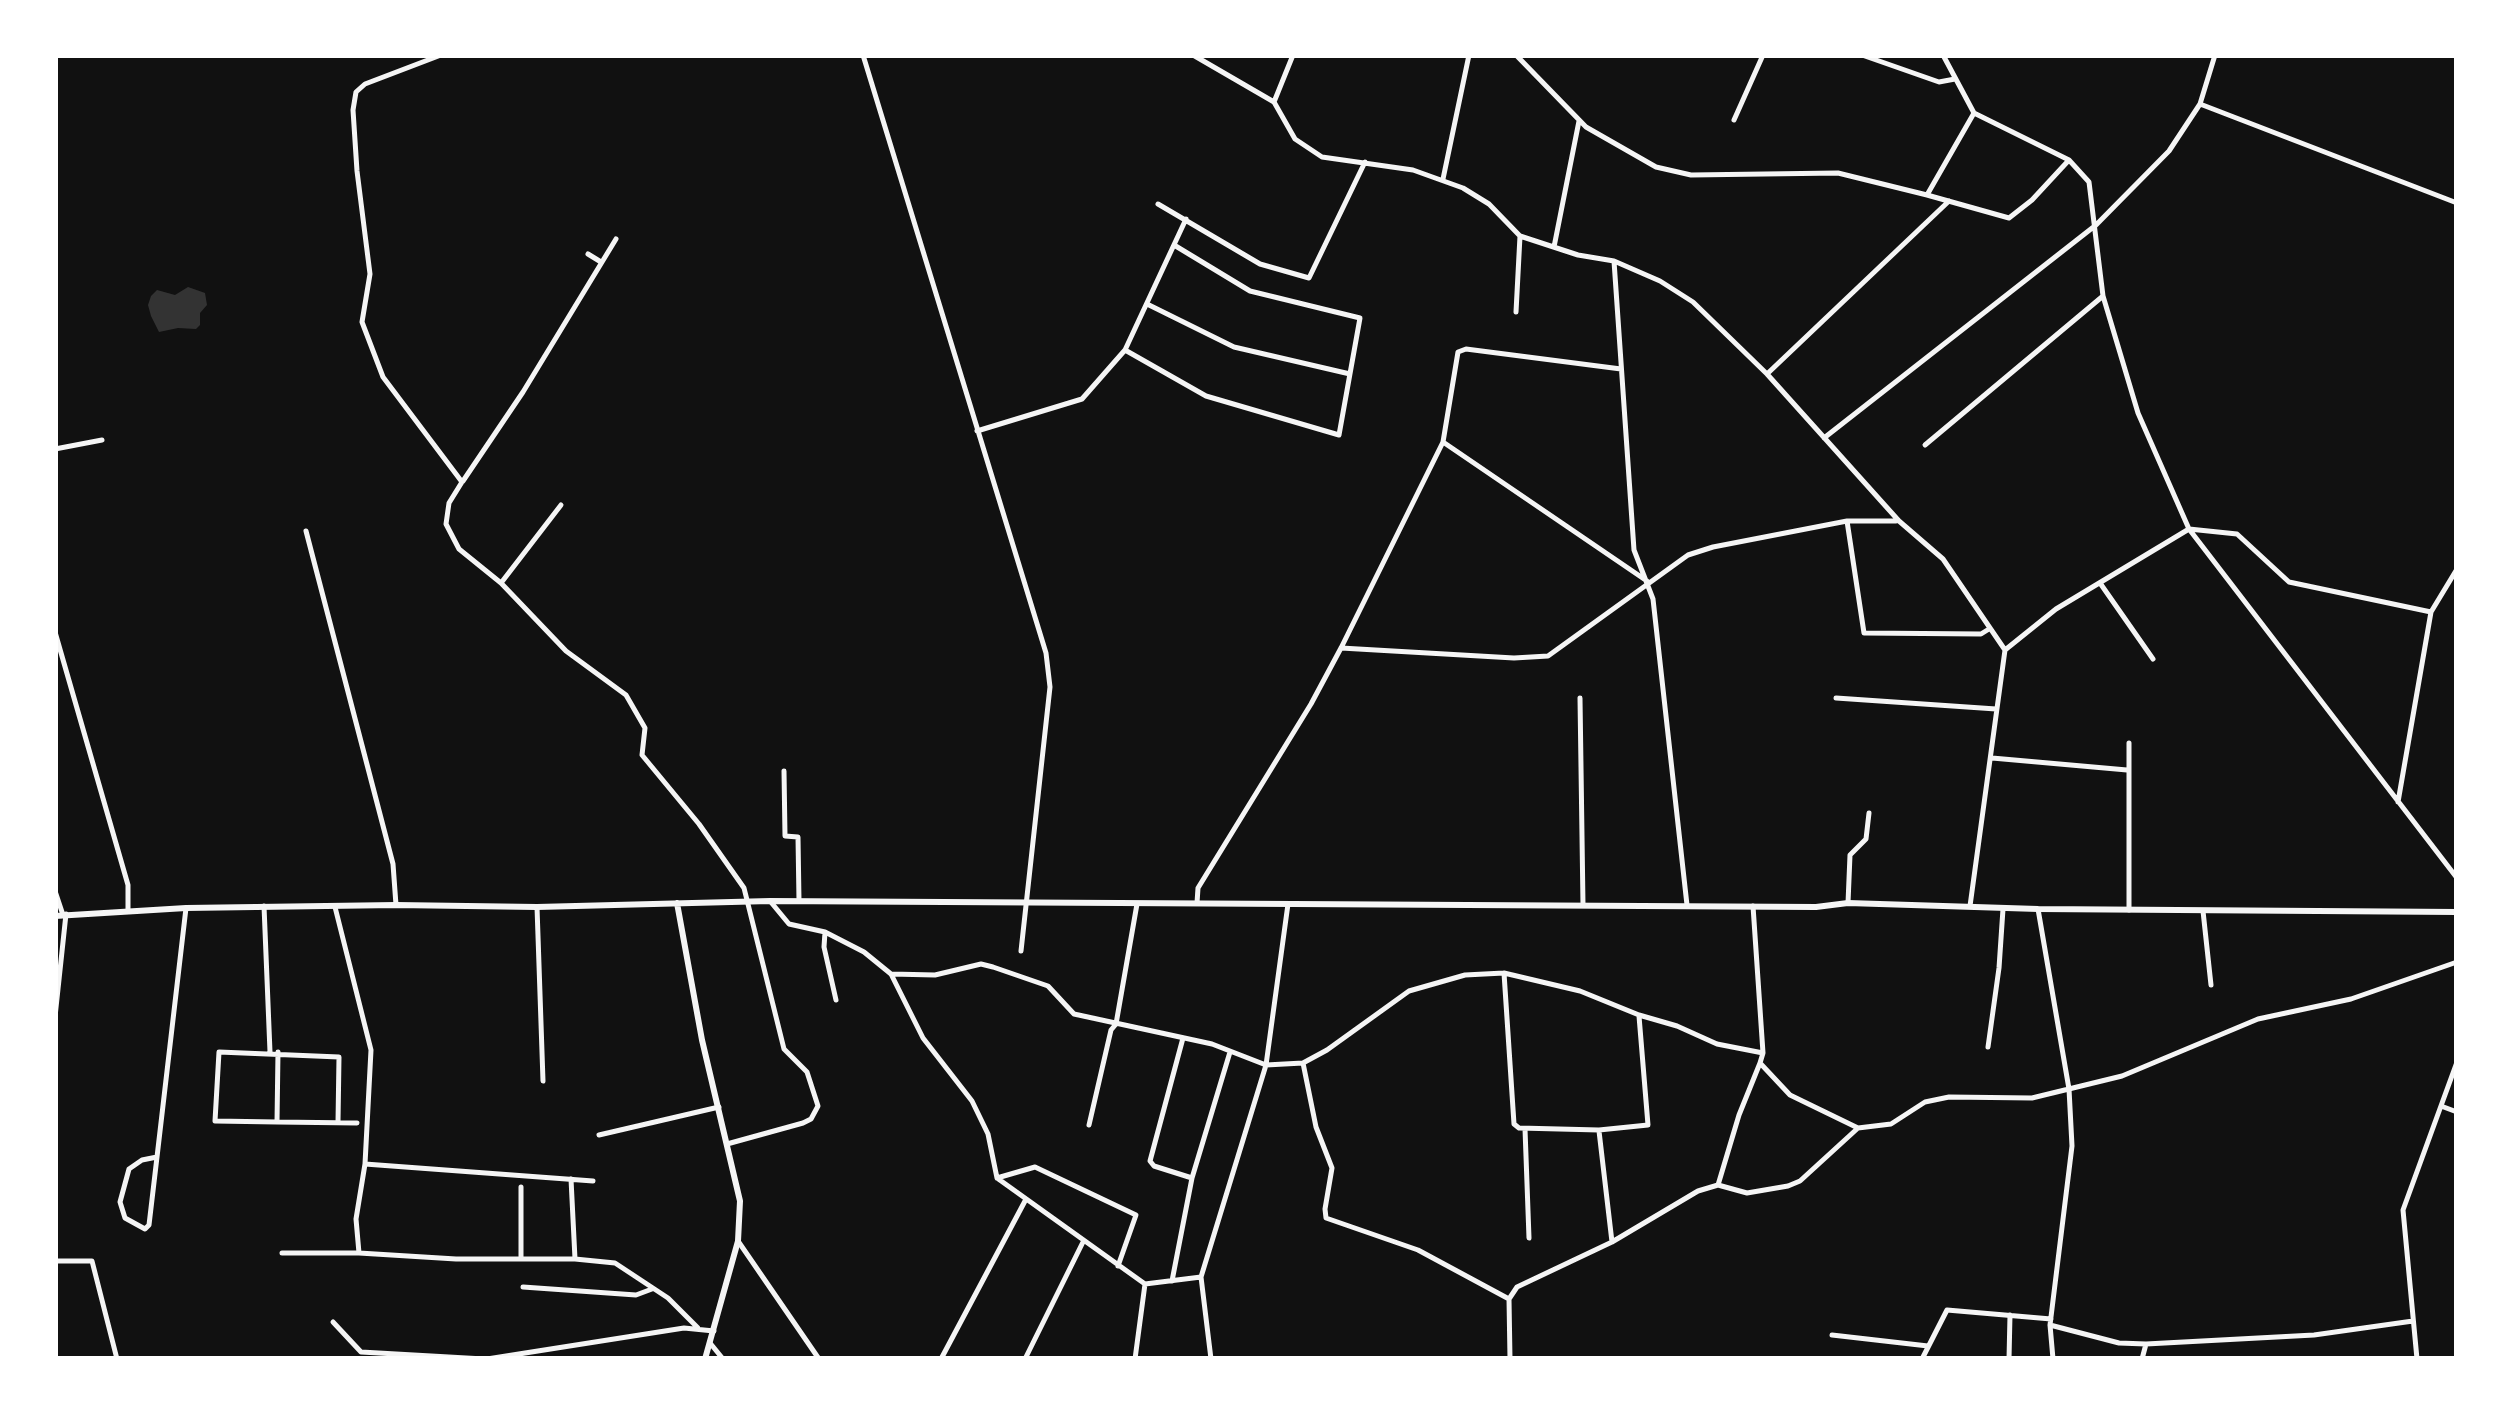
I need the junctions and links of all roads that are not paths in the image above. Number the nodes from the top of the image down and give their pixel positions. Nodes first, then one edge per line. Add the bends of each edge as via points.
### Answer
1 (441, 55) edge
2 (863, 55) edge
3 (1193, 55) edge
4 (1294, 55) edge
5 (1470, 55) edge
6 (1516, 55) edge
7 (1763, 55) edge
8 (1862, 55) edge
9 (1943, 55) edge
10 (2214, 55) edge
11 (1956, 79) junction
12 (1274, 102) junction
13 (2200, 104) junction
14 (1974, 113) junction
15 (1579, 120) junction
16 (1734, 120) dead end
17 (2069, 160) junction
18 (1366, 162) junction
19 (1443, 180) junction
20 (1927, 195) junction
21 (1948, 201) junction
22 (2457, 203) edge
23 (1158, 204) dead end
24 (1186, 219) junction
25 (2096, 225) junction
26 (1520, 236) junction
27 (616, 239) dead end
28 (1174, 246) junction
29 (1554, 248) junction
30 (588, 254) dead end
31 (1614, 261) junction
32 (601, 262) junction
33 (2103, 296) junction
34 (1148, 304) junction
35 (1516, 312) dead end
36 (1125, 350) junction
37 (1621, 369) junction
38 (1350, 374) junction
39 (1768, 374) junction
40 (977, 431) junction
41 (1823, 439) junction
42 (102, 440) dead end
43 (1442, 442) junction
44 (1924, 444) dead end
45 (55, 449) edge
46 (462, 482) junction
47 (561, 505) dead end
48 (1898, 521) junction
49 (1847, 522) junction
50 (2189, 530) junction
51 (306, 531) dead end
52 (2457, 569) edge
53 (501, 583) junction
54 (1649, 583) junction
55 (2100, 583) junction
56 (2431, 612) junction
57 (1989, 628) junction
58 (55, 632) edge
59 (1341, 648) junction
60 (2005, 650) junction
61 (2153, 659) dead end
62 (1580, 698) dead end
63 (1836, 698) dead end
64 (1996, 708) junction
65 (2128, 743) dead end
66 (1992, 758) junction
67 (2127, 770) junction
68 (784, 771) dead end
69 (2398, 802) junction
70 (1868, 813) dead end
71 (2457, 878) edge
72 (55, 891) edge
73 (770, 900) junction
74 (748, 901) junction
75 (799, 901) junction
76 (677, 903) junction
77 (1026, 903) junction
78 (1138, 903) junction
79 (1197, 903) junction
80 (1288, 904) junction
81 (1848, 904) junction
82 (396, 905) junction
83 (1583, 905) junction
84 (264, 906) junction
85 (1687, 906) junction
86 (1753, 906) junction
87 (1970, 906) junction
88 (335, 907) junction
89 (537, 907) junction
90 (186, 908) junction
91 (2002, 908) junction
92 (2038, 909) junction
93 (128, 910) junction
94 (2129, 910) junction
95 (2203, 911) junction
96 (2457, 912) edge
97 (61, 915) edge
98 (825, 932) junction
99 (1021, 951) dead end
100 (2457, 962) edge
101 (1504, 972) junction
102 (891, 974) junction
103 (2212, 985) dead end
104 (836, 1000) dead end
105 (1639, 1016) junction
106 (55, 1018) edge
107 (1116, 1024) junction
108 (1183, 1038) junction
109 (1988, 1047) dead end
110 (274, 1052) junction
111 (1230, 1052) junction
112 (1763, 1054) junction
113 (2457, 1062) edge
114 (1304, 1063) junction
115 (1760, 1063) junction
116 (1266, 1064) junction
117 (543, 1081) dead end
118 (2069, 1089) junction
119 (2440, 1106) junction
120 (719, 1107) junction
121 (2457, 1112) edge
122 (277, 1122) junction
123 (338, 1122) junction
124 (358, 1122) dead end
125 (1089, 1124) dead end
126 (1525, 1128) junction
127 (1858, 1128) junction
128 (1599, 1130) junction
129 (599, 1134) dead end
130 (727, 1144) junction
131 (157, 1157) junction
132 (365, 1164) junction
133 (998, 1178) junction
134 (1192, 1178) junction
135 (571, 1179) junction
136 (593, 1181) dead end
137 (1718, 1185) junction
138 (520, 1187) dead end
139 (1025, 1201) junction
140 (1529, 1238) dead end
141 (738, 1241) junction
142 (1083, 1242) junction
143 (1612, 1242) junction
144 (282, 1253) dead end
145 (360, 1253) junction
146 (521, 1258) junction
147 (575, 1259) junction
148 (55, 1261) edge
149 (1118, 1266) junction
150 (1202, 1277) junction
151 (1172, 1281) junction
152 (1144, 1284) junction
153 (523, 1287) dead end
154 (652, 1289) junction
155 (1509, 1299) junction
156 (2010, 1314) junction
157 (2413, 1321) junction
158 (333, 1322) dead end
159 (2051, 1322) junction
160 (698, 1328) junction
161 (714, 1331) junction
162 (1832, 1335) dead end
163 (710, 1343) junction
164 (2146, 1344) junction
165 (1928, 1346) junction
166 (372, 1356) edge
167 (117, 1359) edge
168 (486, 1359) edge
169 (705, 1359) edge
170 (723, 1359) edge
171 (819, 1359) edge
172 (941, 1359) edge
173 (1026, 1359) edge
174 (1135, 1359) edge
175 (1211, 1359) edge
176 (1510, 1359) edge
177 (1922, 1359) edge
178 (2008, 1359) edge
179 (2052, 1359) edge
180 (2142, 1359) edge
181 (2418, 1359) edge

1 - 46 street via 356,92 370,274 362,322 383,377
2 - 40 street
3 - 12 street
4 - 12 street
5 - 19 street
6 - 15 street
7 - 16 street
8 - 11 street via 1940,82
9 - 11 street
10 - 13 street
11 - 14 street
12 - 18 street via 1294,139 1322,157
13 - 22 street
13 - 25 street via 2169,151
14 - 17 street
14 - 20 street
15 - 20 street via 1656,167 1691,175 1838,173
15 - 29 street
17 - 21 street via 2009,218
17 - 25 street via 2089,182
18 - 19 street
18 - 24 street via 1309,278 1260,264
19 - 26 street via 1489,204
20 - 21 street
21 - 39 street
23 - 24 street
24 - 28 street
25 - 33 street
25 - 41 street
26 - 29 street
26 - 35 street
27 - 32 street
28 - 34 street
28 - 38 street via 1250,291 1360,318
29 - 31 street
30 - 32 street
31 - 37 street
31 - 39 street via 1693,302
32 - 46 street
33 - 44 street
33 - 50 street via 2138,413
34 - 36 street
34 - 38 street via 1234,346
36 - 38 street via 1206,396 1339,434
36 - 40 street via 1082,398
37 - 43 street via 1461,350
37 - 54 street via 1634,550
39 - 41 street
40 - 77 street via 1037,620 1050,687
41 - 48 street
42 - 45 street
43 - 54 street
43 - 59 street
46 - 53 street via 448,503 446,524 460,548
47 - 53 street
48 - 49 street
48 - 57 street via 1943,560
49 - 54 street via 1713,546
49 - 57 street via 1864,633 1981,634
50 - 55 street
50 - 56 street via 2237,534 2289,582
50 - 69 street
51 - 82 street via 393,864
52 - 56 street
53 - 74 street via 566,651 626,695 645,728 642,755 700,824
54 - 59 street via 1548,656
54 - 85 street
55 - 60 street
55 - 61 street
56 - 69 street
57 - 60 street
58 - 93 street via 128,885
59 - 79 street via 1198,888
60 - 64 street
62 - 83 street
63 - 64 street
64 - 66 street
65 - 67 street
66 - 67 street
66 - 87 street
67 - 94 street
68 - 75 street via 785,836 798,836
69 - 71 street
70 - 81 street via 1866,839 1850,854
72 - 97 street
73 - 74 street
73 - 75 street
73 - 98 street via 789,924
74 - 76 street
74 - 130 street via 784,1049 806,1072 818,1106 804,1123
75 - 77 street
76 - 89 street
76 - 120 street
77 - 78 street
77 - 99 street
78 - 79 street
78 - 107 street
79 - 80 street
80 - 83 street
80 - 116 street
81 - 86 street
81 - 87 street
82 - 88 street
82 - 89 street
83 - 85 street
84 - 88 street
84 - 90 street
84 - 110 street
85 - 86 street
86 - 112 street
87 - 91 street
88 - 132 street via 371,1050
89 - 117 street
90 - 93 street
90 - 131 street
91 - 92 street
91 - 109 street
92 - 94 street
92 - 118 street
93 - 97 street
94 - 95 street
95 - 96 street
95 - 103 street
97 - 106 street
98 - 102 street
98 - 104 street
100 - 118 street via 2351,1000 2258,1019 2134,1072
101 - 105 street via 1580,991
101 - 114 street via 1409,991
101 - 126 street via 1514,1124
102 - 107 street via 993,966 1048,986 1074,1014
102 - 133 street via 922,1038 972,1101
105 - 112 street
105 - 128 street via 1648,1125
107 - 108 street
107 - 125 street
108 - 111 street
108 - 134 street via 1150,1162
110 - 122 street
110 - 122 street via 219,1052 214,1120
110 - 123 street via 339,1056
111 - 116 street
111 - 134 street
112 - 115 street
113 - 119 street
114 - 116 street
114 - 155 street via 1332,1168 1326,1218 1418,1250
115 - 127 street via 1790,1095
115 - 137 street
116 - 150 street
118 - 127 street via 2032,1098 1925,1102 1892,1124
118 - 159 street via 2072,1146
119 - 121 street
119 - 157 street via 2403,1210
120 - 129 street
120 - 130 street
122 - 123 street
123 - 124 street
126 - 128 street
126 - 140 street
127 - 137 street via 1788,1186 1747,1193
128 - 143 street
130 - 141 street via 740,1201
131 - 131 street via 148,1225 145,1229 125,1218 120,1202 130,1169
132 - 135 street
132 - 145 street via 356,1219
133 - 139 street
133 - 149 street via 1035,1167 1136,1215
134 - 151 street
135 - 136 street
135 - 147 street
137 - 143 street
138 - 146 street
139 - 142 street
139 - 172 street
141 - 161 street
141 - 171 street
142 - 149 street
142 - 173 street
143 - 155 street via 1537,1274
144 - 145 street
145 - 146 street
146 - 147 street
147 - 154 street via 615,1264
148 - 167 street via 92,1262
149 - 152 street
150 - 151 street
150 - 175 street
151 - 152 street
152 - 174 street
153 - 154 street via 636,1295
154 - 160 street
155 - 176 street
156 - 159 street
156 - 165 street via 1947,1310
156 - 178 street
157 - 164 street via 2314,1335
157 - 181 street
158 - 166 street via 357,1350
159 - 164 street via 2119,1343
159 - 179 street
160 - 161 street
160 - 168 street
161 - 163 street
162 - 165 street
163 - 169 street
163 - 170 street
164 - 180 street
165 - 177 street
166 - 168 street

